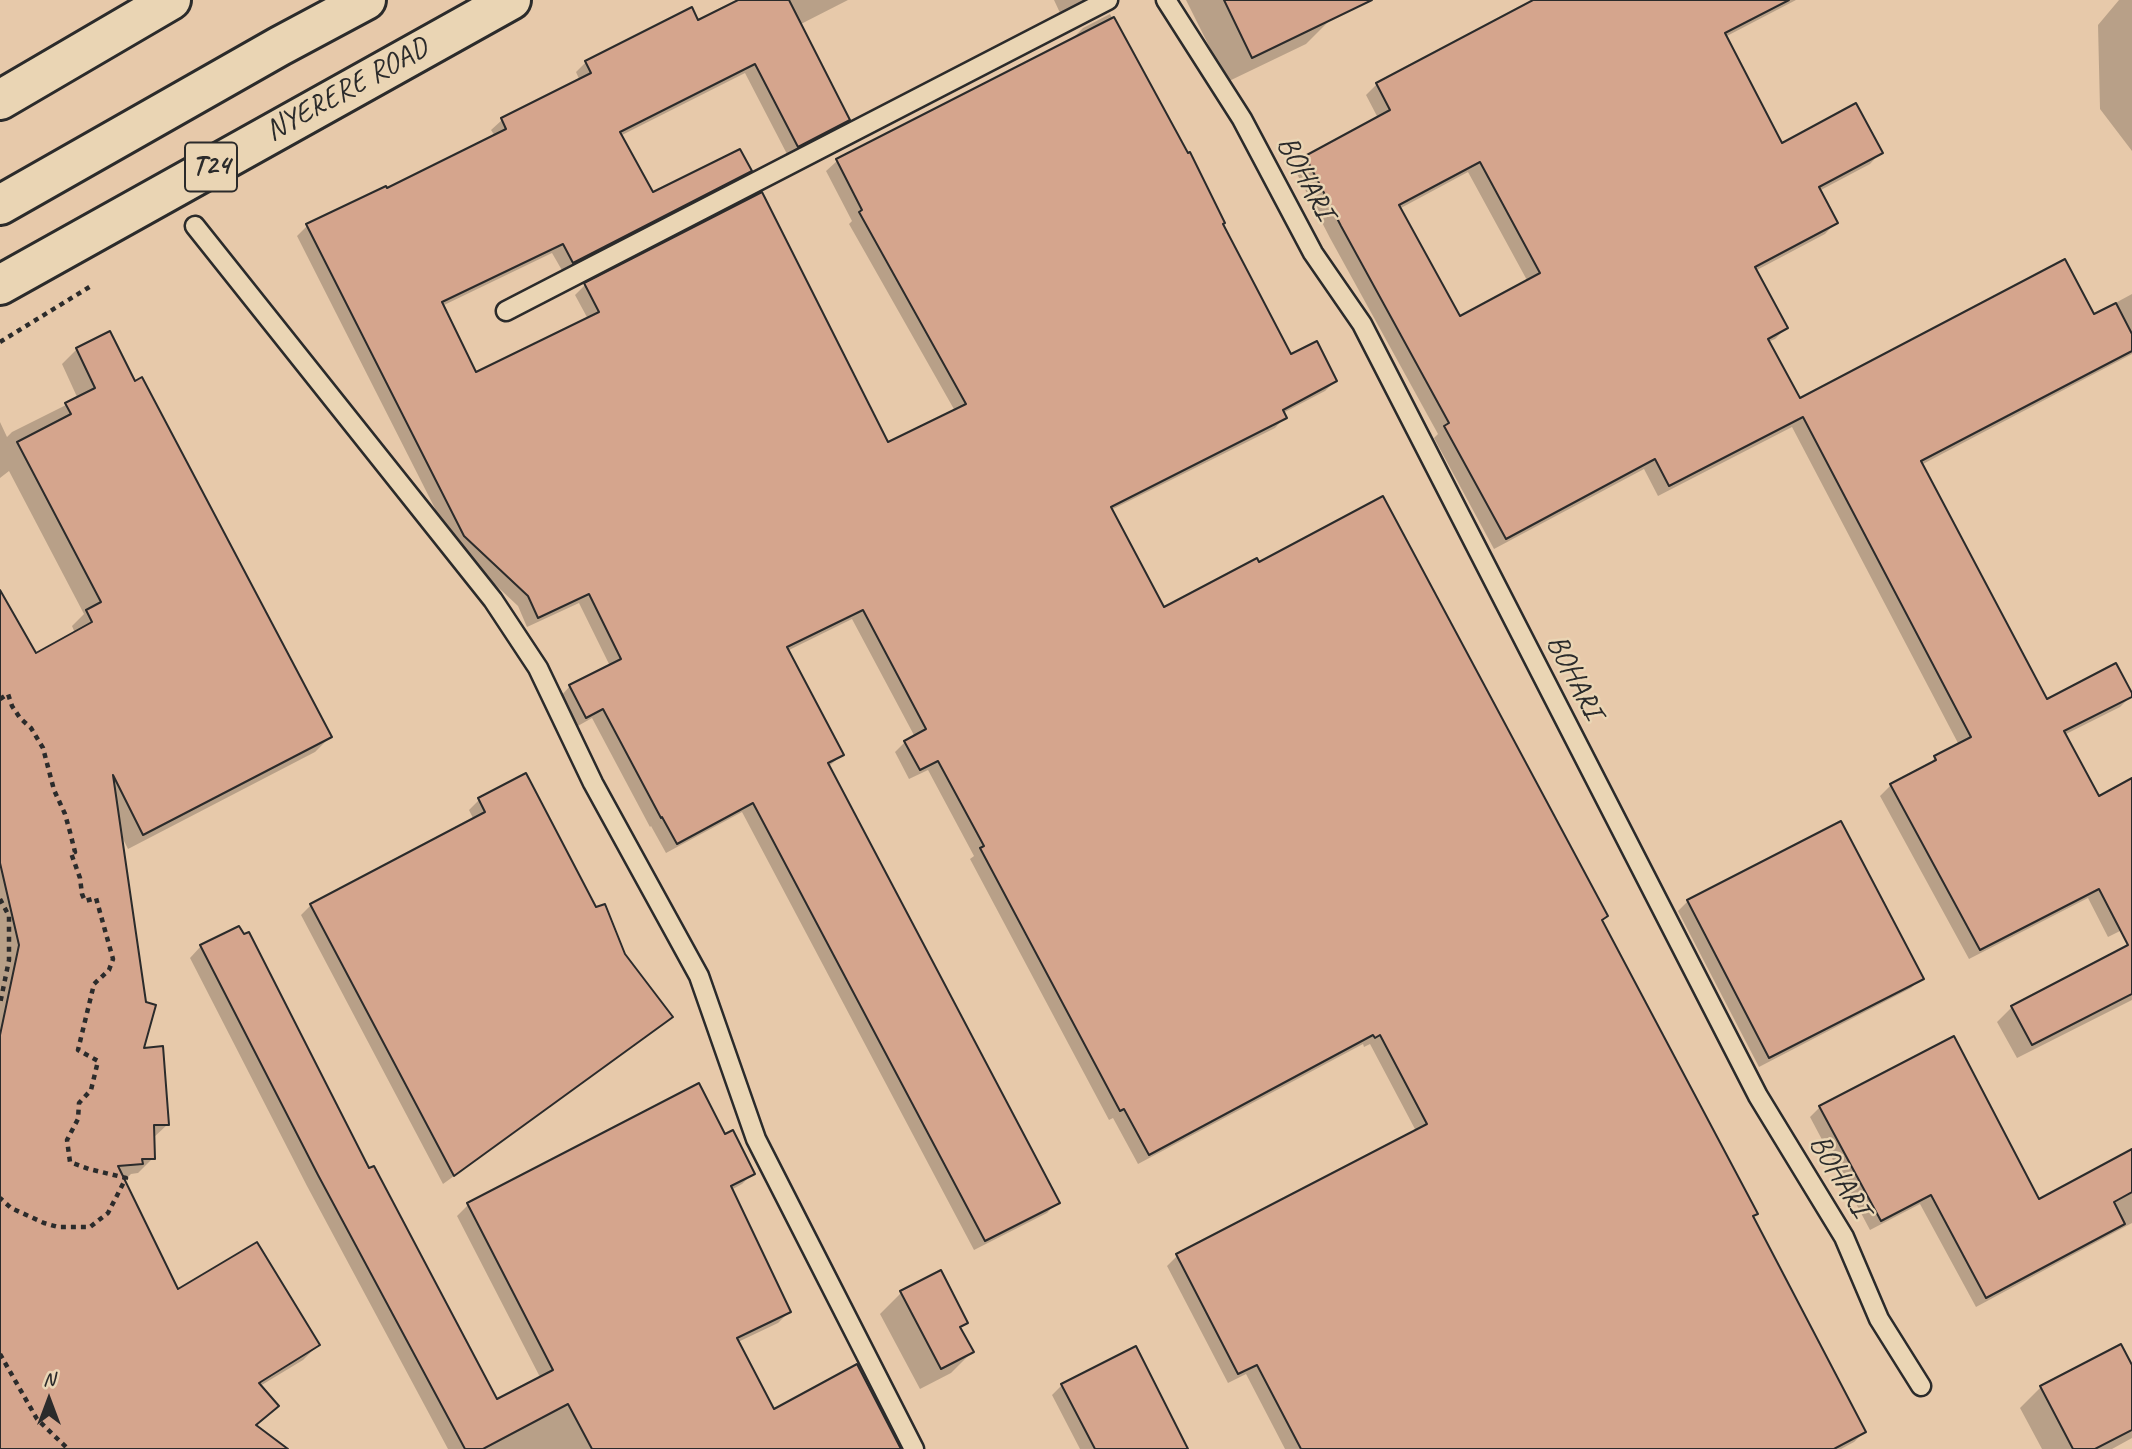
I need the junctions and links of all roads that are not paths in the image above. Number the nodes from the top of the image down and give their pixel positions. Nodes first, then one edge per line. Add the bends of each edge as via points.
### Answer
1 (171, 0) edge
2 (366, 0) edge
3 (511, 0) edge
4 (1108, 0) edge
5 (1166, 0) edge
6 (0, 100) edge
7 (0, 205) edge
8 (195, 226) dead end
9 (0, 285) edge
10 (506, 311) dead end
11 (1921, 1386) dead end
12 (915, 1449) edge

1 - 6 highway
2 - 7 highway, T24
3 - 9 highway, NYERERE ROAD / T24
4 - 10 lane
5 - 11 lane, BOHARI via 1242,119 1313,253 1362,324 1758,1096 1844,1237 1879,1319
8 - 12 lane via 493,600 538,668 593,783 699,976 756,1139

